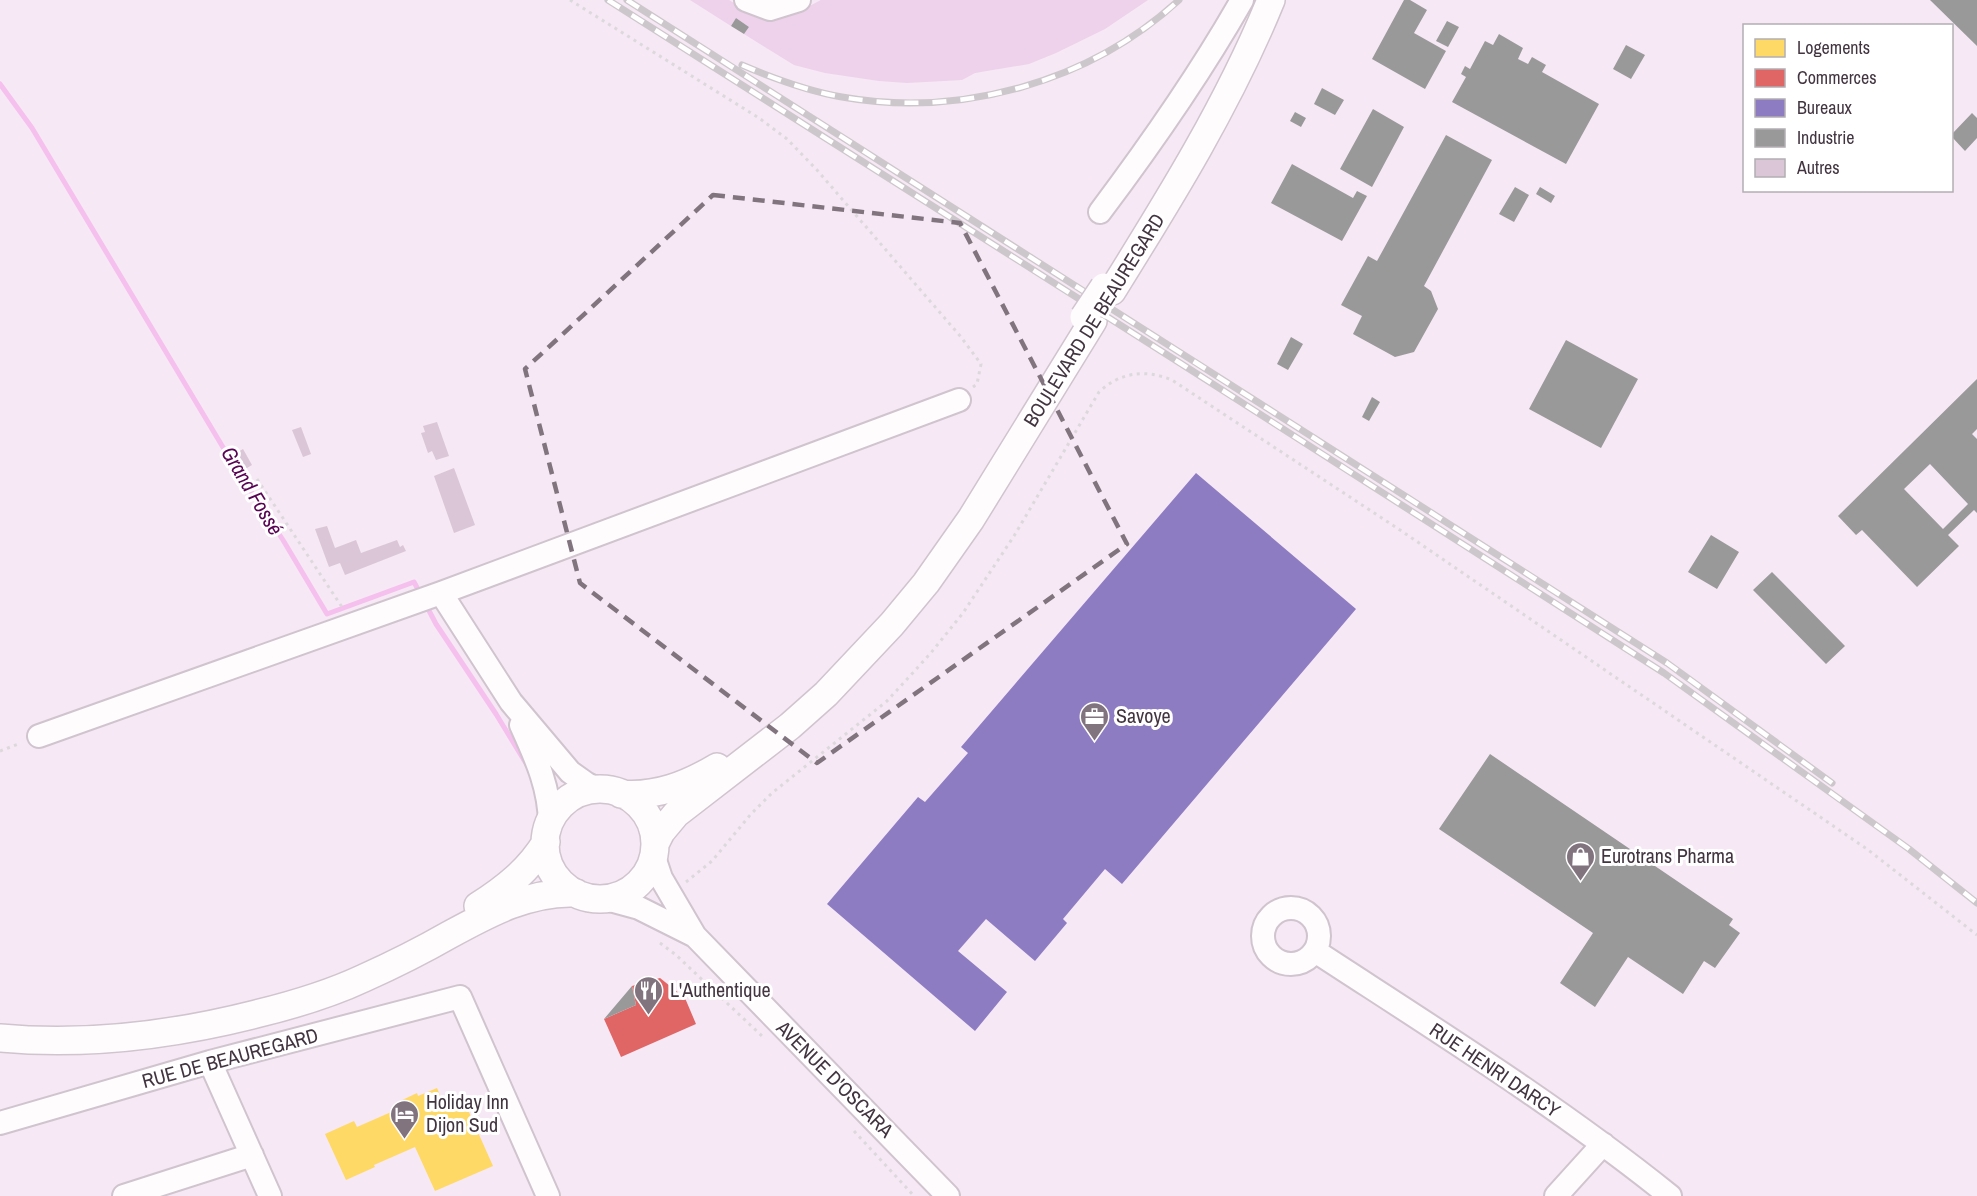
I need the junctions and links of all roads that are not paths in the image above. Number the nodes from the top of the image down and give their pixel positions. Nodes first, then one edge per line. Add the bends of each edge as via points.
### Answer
1 (746, 0) edge
2 (799, 0) edge
3 (1242, 0) edge
4 (1260, 0) edge
5 (1271, 0) edge
6 (1100, 212) dead end
7 (1108, 289) junction
8 (959, 400) road end
9 (441, 592) junction
10 (886, 623) junction
11 (511, 702) junction
12 (39, 736) dead end
13 (610, 792) junction
14 (548, 833) junction
15 (654, 851) junction
16 (576, 893) junction
17 (606, 899) junction
18 (695, 936) junction
19 (1315, 951) dead end
20 (0, 1028) edge
21 (0, 1038) edge
22 (210, 1062) junction
23 (0, 1123) edge
24 (1603, 1144) junction
25 (252, 1155) junction
26 (152, 1191) edge
27 (124, 1196) edge
28 (270, 1196) edge
29 (548, 1196) edge
30 (948, 1196) edge
31 (1556, 1196) edge
32 (1670, 1196) edge

1 - 2 street via 770,9
3 - 6 street via 1182,96
4 - 7 main road, BOULEVARD DE BEAUREGARD via 1223,80
5 - 7 main road, BOULEVARD DE BEAUREGARD via 1186,172
7 - 10 main road, BOULEVARD DE BEAUREGARD, bridge
8 - 9 street
9 - 11 street
9 - 12 street
10 - 13 main road via 815,689 717,767 662,791 634,795
10 - 15 main road via 826,694 676,814 661,832
11 - 13 street via 563,765 587,784
11 - 14 street via 542,773 548,801
13 - 14 main road via 579,794 566,801
13 - 15 main road via 633,800 642,809 654,832
14 - 16 main road via 546,853 552,871
14 - 20 main road via 531,863 517,878 475,908 373,963 312,987 249,1005 162,1022 74,1031
15 - 17 main road via 645,876 637,885
15 - 18 street, AVENUE D'OSCARA via 661,878
16 - 17 main road
16 - 21 main road via 554,893 510,905 363,979 246,1016 165,1033 99,1040
17 - 18 street, AVENUE D'OSCARA via 630,904
18 - 30 street, AVENUE D'OSCARA
19 - 24 street, RUE HENRI DARCY
22 - 23 street, RUE DE BEAUREGARD
22 - 25 street
22 - 29 street, RUE DE BEAUREGARD via 460,998
24 - 31 street
24 - 32 street, RUE HENRI DARCY
25 - 26 street
25 - 28 street
26 - 27 street

